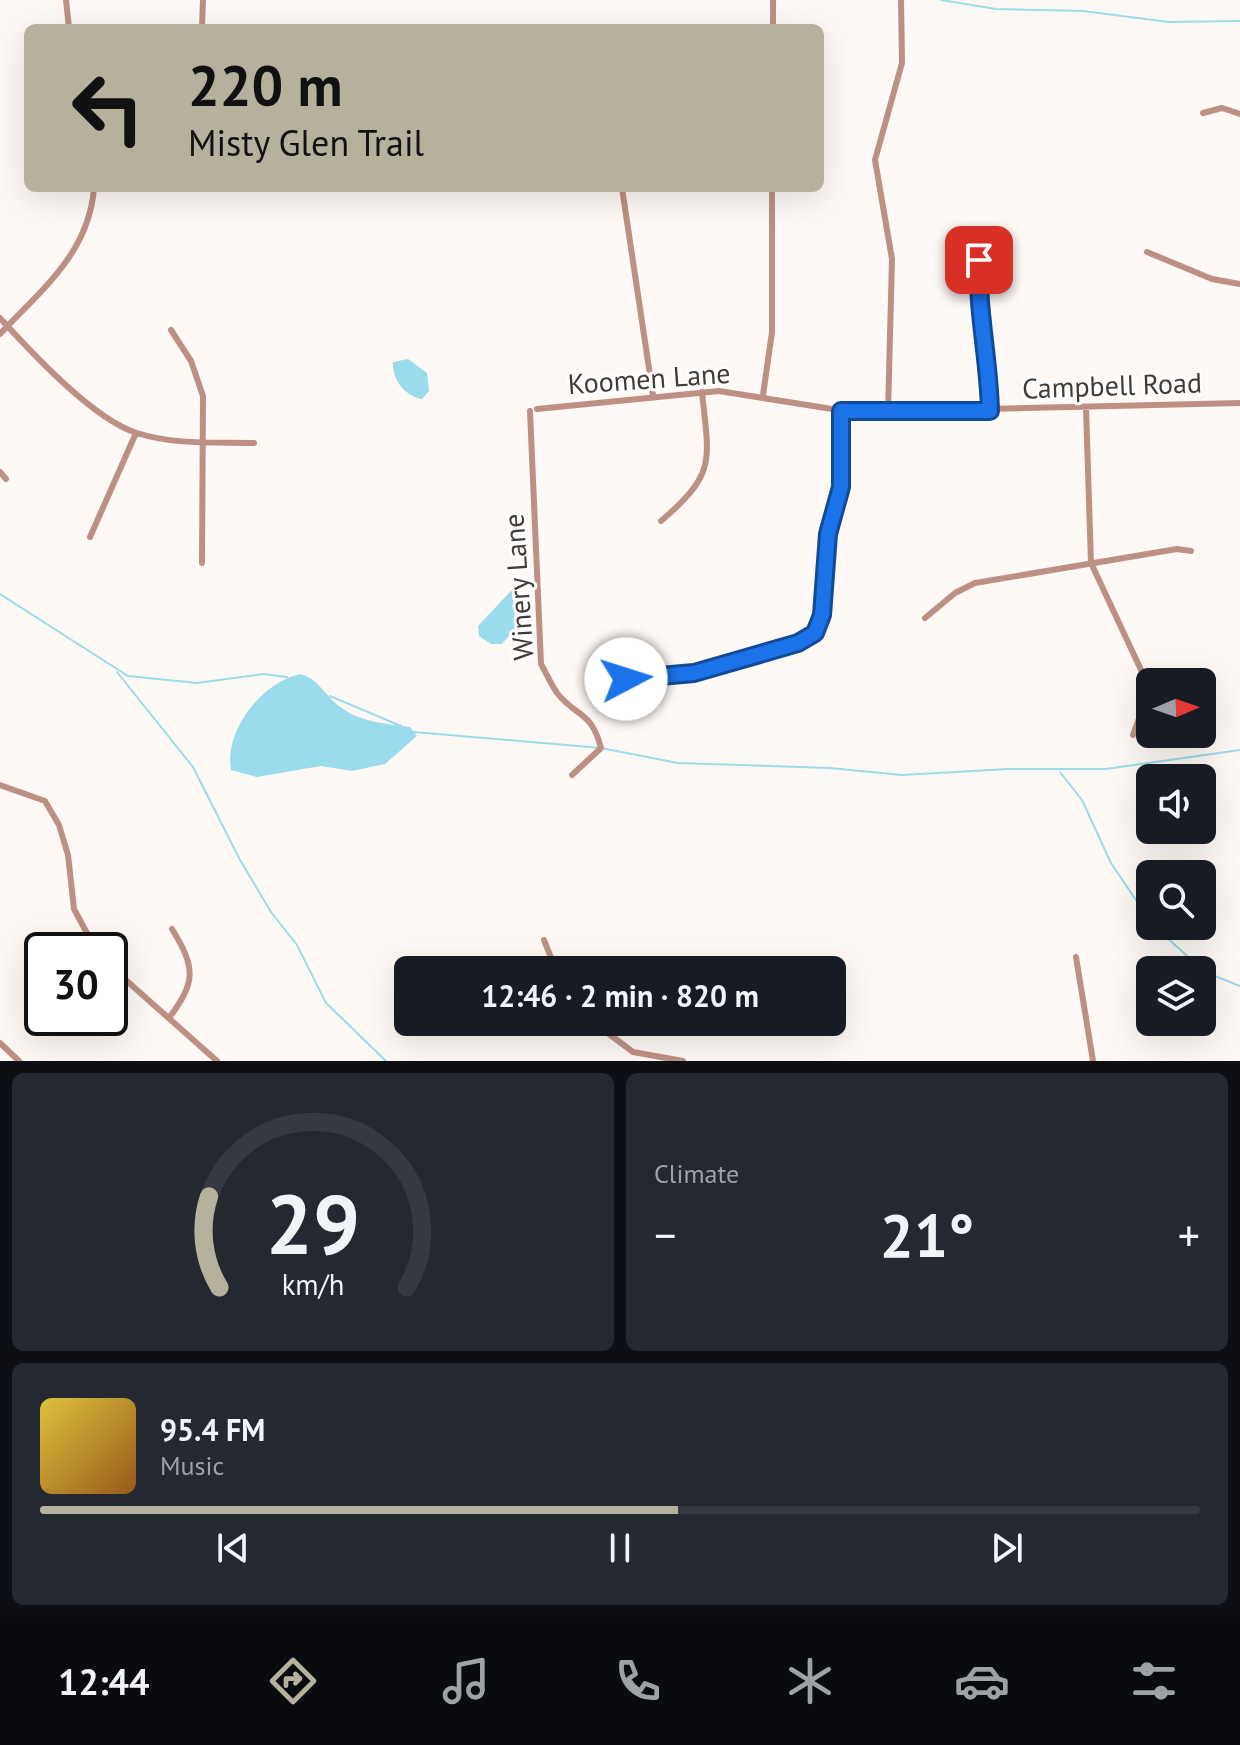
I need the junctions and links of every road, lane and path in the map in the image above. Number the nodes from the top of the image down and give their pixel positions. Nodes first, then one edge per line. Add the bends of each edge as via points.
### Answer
1 (67, 0) edge
2 (203, 0) edge
3 (773, 0) edge
4 (901, 0) edge
5 (69, 24) edge
6 (202, 24) edge
7 (773, 24) edge
8 (1203, 113) dead end
9 (1240, 114) edge
10 (93, 192) edge
11 (623, 192) edge
12 (772, 192) edge
13 (975, 241) dead end
14 (1147, 252) dead end
15 (1240, 284) edge
16 (0, 318) edge
17 (7, 326) junction
18 (171, 330) dead end
19 (0, 334) edge
20 (702, 392) junction
21 (653, 395) junction
22 (763, 395) junction
23 (1240, 403) edge
24 (1086, 408) junction
25 (534, 410) joint
26 (841, 411) junction
27 (990, 411) junction
28 (888, 413) junction
29 (136, 433) junction
30 (203, 441) junction
31 (254, 443) dead end
32 (0, 472) edge
33 (6, 479) dead end
34 (661, 521) dead end
35 (90, 537) dead end
36 (1191, 551) dead end
37 (202, 563) dead end
38 (1091, 563) junction
39 (925, 618) dead end
40 (626, 679) dead end
41 (1133, 735) dead end
42 (572, 775) dead end
43 (0, 785) edge
44 (172, 929) dead end
45 (86, 932) edge
46 (544, 940) dead end
47 (550, 956) edge
48 (1076, 957) dead end
49 (128, 982) edge
50 (169, 1018) junction
51 (612, 1036) edge
52 (0, 1043) edge
53 (19, 1061) edge
54 (217, 1061) edge
55 (683, 1061) edge
56 (1093, 1061) edge

1 - 5 street
2 - 6 street
3 - 7 street
4 - 28 street via 902,63 875,160 892,259
8 - 9 street via 1222,108
10 - 17 street via 87,227 71,258
11 - 21 street
12 - 22 street via 771,346
13 - 27 street
14 - 15 street via 1212,279
16 - 17 street
17 - 19 street
17 - 29 street via 101,415
18 - 30 street via 200,380
20 - 21 street, Koomen Lane
20 - 22 street, Koomen Lane
20 - 34 street via 705,470 692,494
21 - 25 street, Koomen Lane
22 - 26 street, Campbell Road
23 - 24 street, Campbell Road
24 - 27 street, Campbell Road
24 - 38 street
25 - 42 street, Winery Lane via 541,664 558,694 585,714 601,748
26 - 28 street, Campbell Road
26 - 40 street via 841,487 828,534 822,615 815,633 798,643 694,673
27 - 28 street, Campbell Road
29 - 30 street
29 - 35 street
30 - 31 street
30 - 37 street
32 - 33 street
36 - 38 street
38 - 39 street via 969,585
38 - 41 street via 1142,672 1142,710
43 - 45 street via 45,801 59,825 74,909
44 - 50 street via 191,974 187,995
46 - 47 street
48 - 56 street
49 - 50 street
50 - 54 street
51 - 55 street via 633,1052
52 - 53 street

